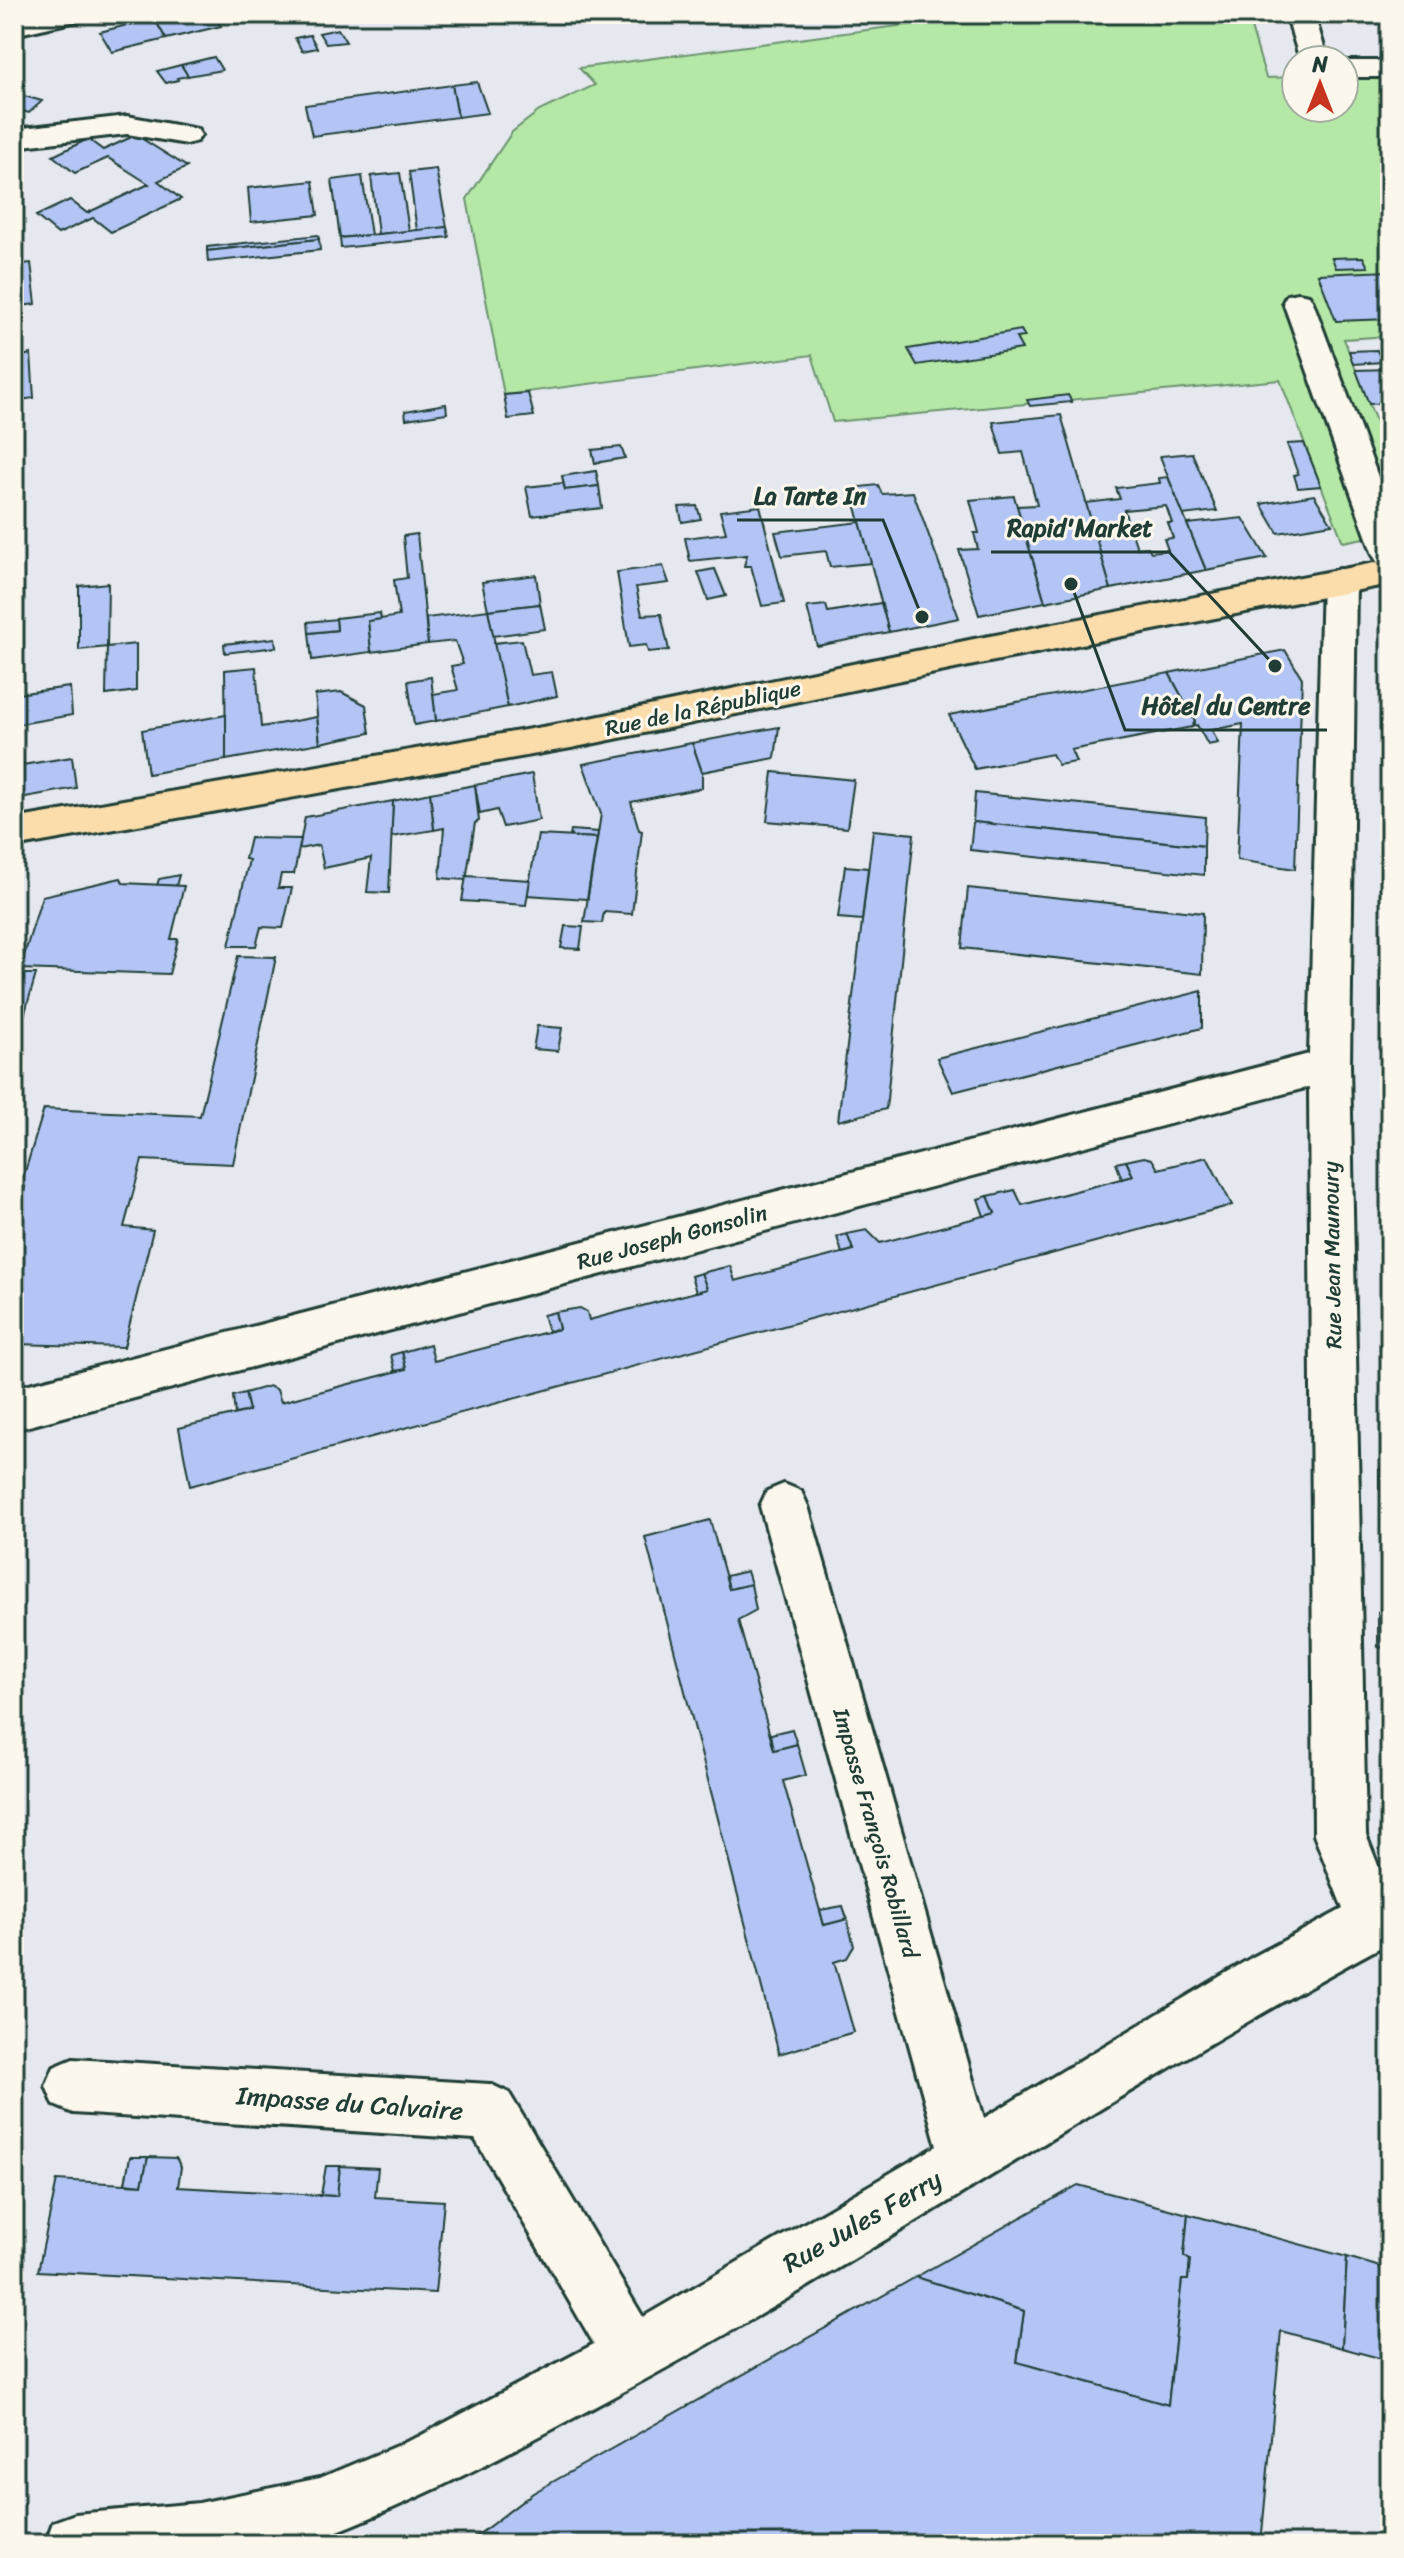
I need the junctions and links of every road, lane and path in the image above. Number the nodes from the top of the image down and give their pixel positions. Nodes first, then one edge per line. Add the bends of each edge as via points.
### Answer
1 (71, 14) edge
2 (1300, 14) edge
3 (14, 27) edge
4 (1309, 44) edge
5 (1360, 69) edge
6 (1390, 69) edge
7 (187, 135) dead end
8 (14, 138) edge
9 (1298, 302) dead end
10 (1390, 555) edge
11 (1390, 572) edge
12 (1339, 581) junction
13 (14, 833) edge
14 (1329, 1065) junction
15 (14, 1409) edge
16 (784, 1506) dead end
17 (1382, 1917) edge
18 (73, 2086) dead end
19 (968, 2159) junction
20 (633, 2355) junction
21 (317, 2526) edge
22 (75, 2544) edge

1 - 3 street
2 - 4 street
5 - 6 street
7 - 8 street via 127,125
9 - 10 street
11 - 12 main road, Rue de la République
12 - 13 main road, Rue de la République via 571,735
12 - 14 street, Rue Jean Maunoury
14 - 15 street, Rue Joseph Gonsolin
14 - 17 street, Rue Jean Maunoury via 1340,1835
16 - 19 street, Impasse François Robillard
17 - 19 street, Rue Jules Ferry via 1270,1977
18 - 20 street, Impasse du Calvaire via 490,2112
19 - 20 street, Rue Jules Ferry
20 - 21 street, Rue Jules Ferry
21 - 22 street, Rue Jules Ferry

